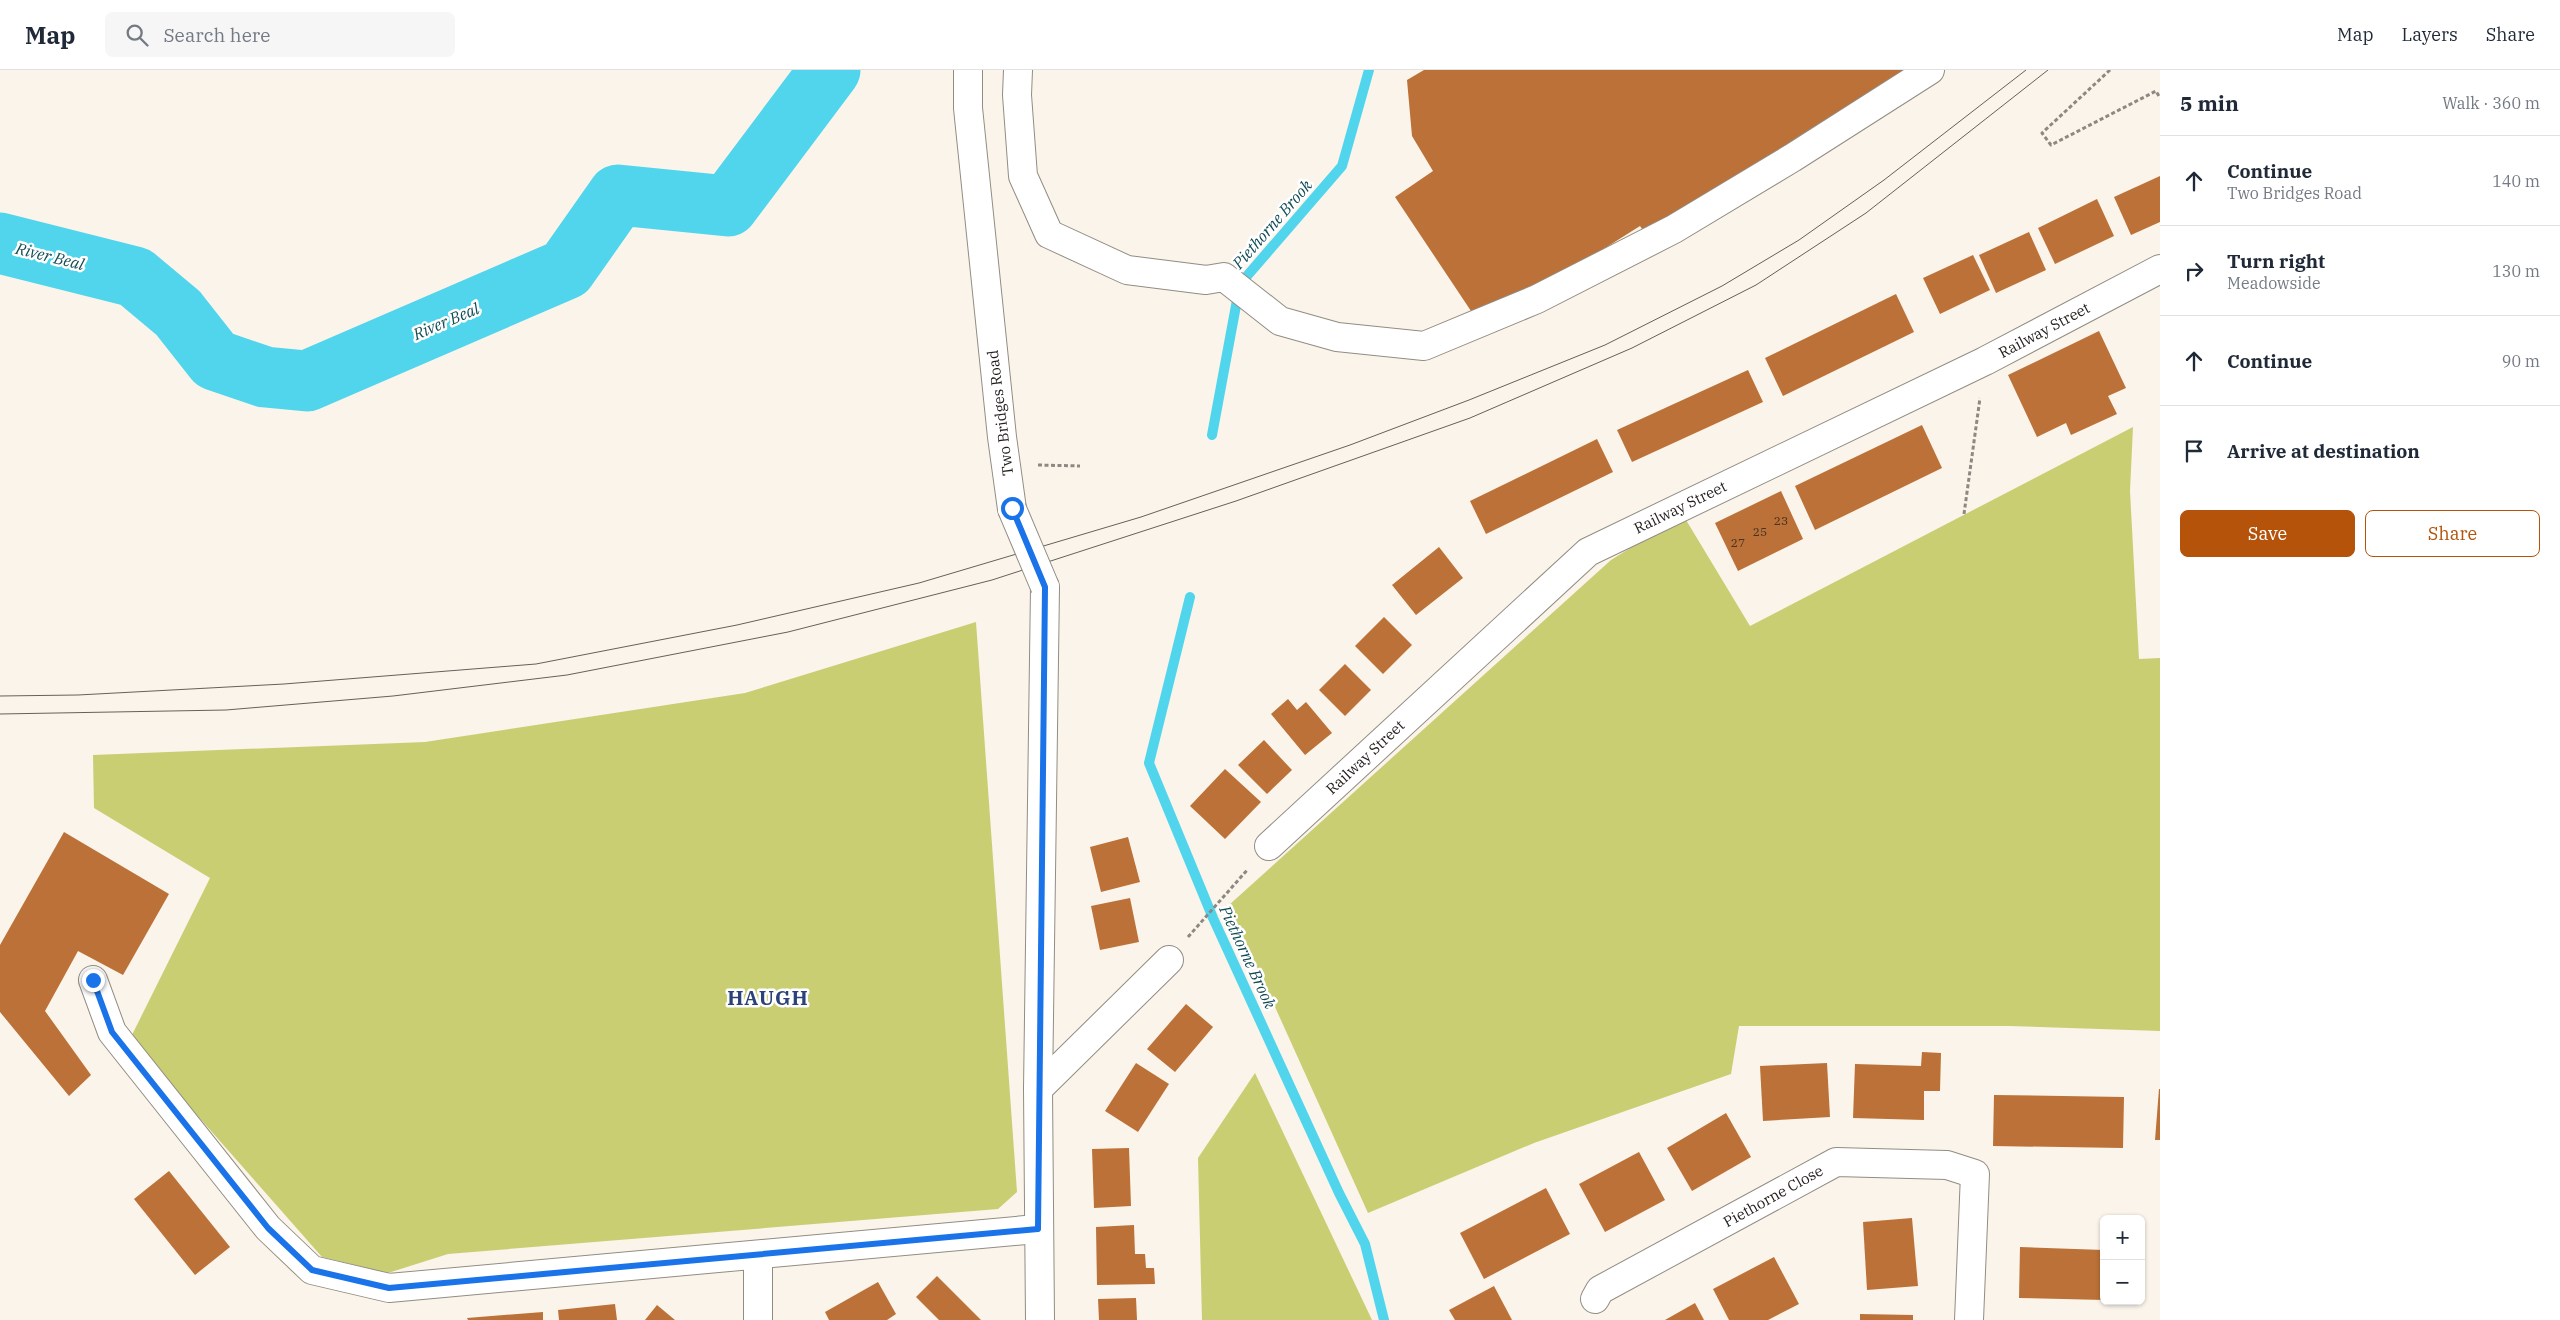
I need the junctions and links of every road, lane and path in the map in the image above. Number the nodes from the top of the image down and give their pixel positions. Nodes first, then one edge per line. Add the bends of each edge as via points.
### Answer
1 (968, 70) edge
2 (1018, 70) edge
3 (1930, 70) edge
4 (2110, 70) edge
5 (2160, 98) edge
6 (2160, 269) edge
7 (1985, 361) junction
8 (1035, 465) dead end
9 (1080, 466) dead end
10 (1964, 514) dead end
11 (1269, 846) dead end
12 (1226, 893) dead end
13 (1194, 930) dead end
14 (1169, 960) dead end
15 (93, 980) dead end
16 (1038, 1089) junction
17 (1038, 1229) junction
18 (758, 1255) junction
19 (1595, 1299) dead end
20 (758, 1320) edge
21 (1040, 1320) edge
22 (1969, 1320) edge

1 - 16 street, Two Bridges Road, bridge via 968,108 1012,508 1045,587
2 - 3 street via 1023,176 1049,234 1127,270 1206,280 1224,277 1280,321 1337,337 1424,346 1537,299 1674,228
4 - 5 path via 2042,133 2050,145 2156,91
6 - 7 street, Railway Street
7 - 10 path
7 - 11 street, Railway Street via 1588,552
8 - 9 path
12 - 13 path
14 - 16 street
15 - 18 street via 112,1032 268,1228 312,1270 389,1288
16 - 17 street, Two Bridges Road
17 - 18 street
17 - 21 street, Two Bridges Road
18 - 20 street
19 - 22 street, Piethorne Close via 1600,1290 1836,1162 1946,1165 1975,1174

